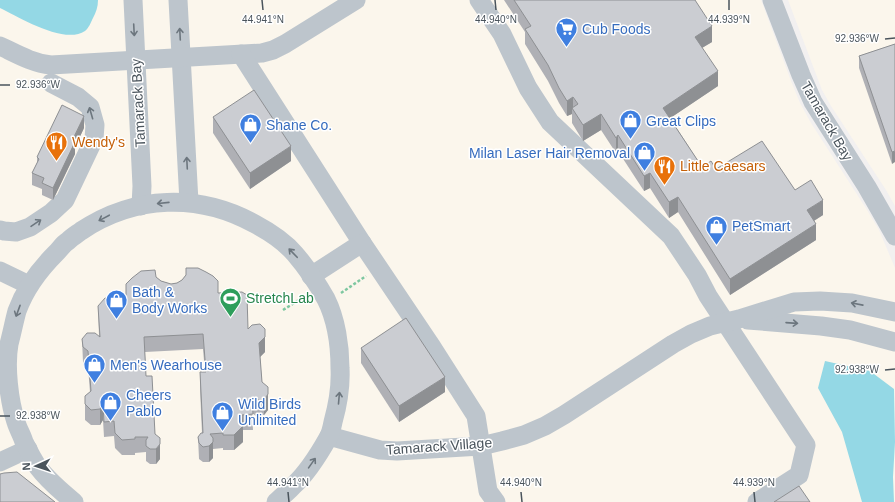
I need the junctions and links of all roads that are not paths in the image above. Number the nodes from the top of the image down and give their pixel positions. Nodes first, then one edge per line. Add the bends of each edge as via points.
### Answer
1 (133, 0) edge
2 (178, 0) edge
3 (356, 0) edge
4 (479, 0) edge
5 (772, 0) edge
6 (0, 46) edge
7 (241, 54) junction
8 (181, 58) junction
9 (136, 60) junction
10 (51, 84) dead end
11 (189, 202) junction
12 (141, 206) junction
13 (0, 230) edge
14 (895, 236) edge
15 (362, 243) junction
16 (0, 271) edge
17 (311, 276) junction
18 (29, 285) junction
19 (895, 312) edge
20 (732, 321) junction
21 (895, 342) edge
22 (329, 436) junction
23 (481, 446) junction
24 (28, 449) junction
25 (0, 462) edge
26 (74, 502) edge
27 (276, 502) edge
28 (496, 502) edge
29 (757, 502) edge

1 -> 9 street, Tamarack Bay
8 -> 2 street
3 - 7 street via 286,44 262,53
4 - 20 street via 502,34 528,88 550,122 671,236 708,296
5 - 14 street, Tamarack Bay via 813,102 867,186
6 - 9 street via 40,64
7 - 8 street
7 - 15 street
8 - 9 street
11 -> 8 street
9 - 12 street, Tamarack Bay
13 -> 10 street via 16,232 30,227 51,213 64,200 94,139 95,125 90,107 78,97
11 -> 12 street
17 -> 11 street via 294,253 262,228 225,210
12 -> 18 street via 112,214 67,241
15 - 17 street
15 - 23 street via 476,416
16 - 18 street
22 -> 17 street via 338,405 340,353 335,326 326,301
18 -> 24 street via 18,311 8,350 10,399 16,422
19 -> 20 street, Tamarack Village via 852,303 794,302
20 -> 21 street, Tamarack Village via 821,326 850,330
20 - 23 street, Tamarack Village via 710,326 673,344 545,426 524,435
20 - 29 street via 806,445 796,484
22 - 23 street, Tamarack Village via 380,450
27 -> 22 street via 299,480
23 - 28 street via 488,491
24 - 25 street
24 - 26 street via 38,467

